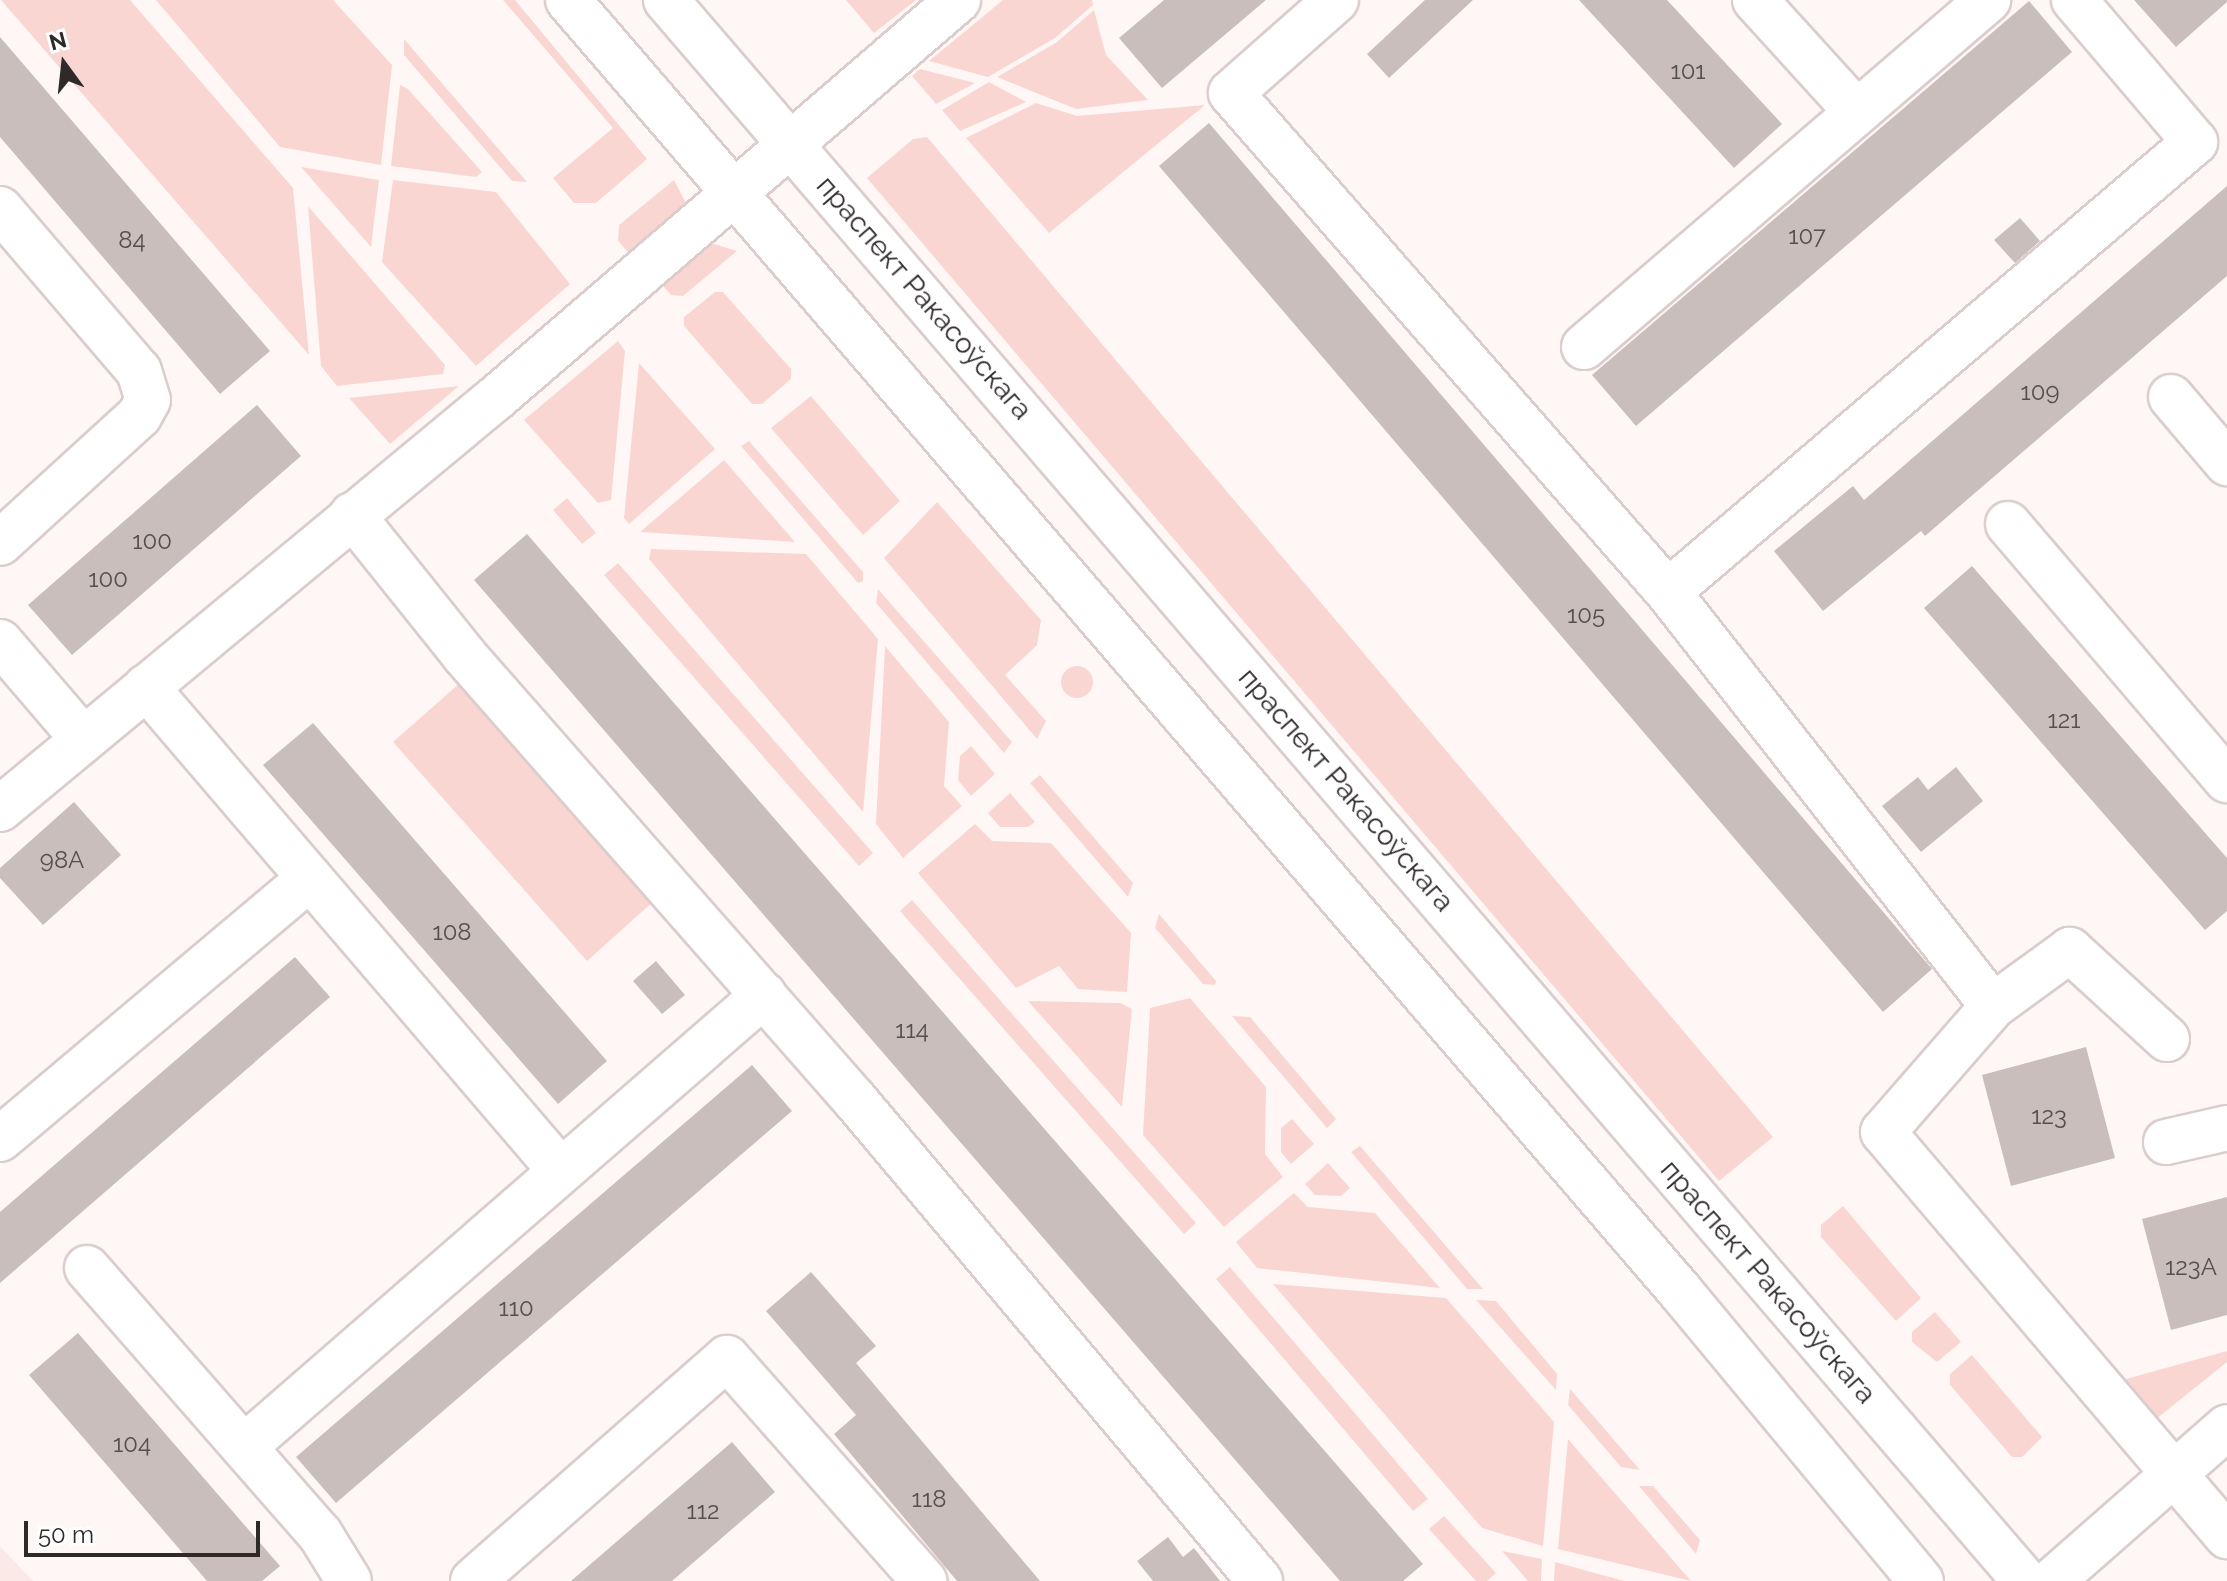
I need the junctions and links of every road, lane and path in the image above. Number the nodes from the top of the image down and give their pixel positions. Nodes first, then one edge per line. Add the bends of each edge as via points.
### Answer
1 (568, 0) edge
2 (666, 0) edge
3 (958, 0) edge
4 (1336, 0) edge
5 (1755, 0) edge
6 (1988, 0) edge
7 (2074, 0) edge
8 (1857, 112) junction
9 (791, 142) junction
10 (731, 191) junction
11 (0, 209) edge
12 (1584, 347) dead end
13 (2171, 397) dead end
14 (2227, 463) edge
15 (352, 515) junction
16 (2008, 524) dead end
17 (0, 543) edge
18 (1668, 592) junction
19 (0, 642) edge
20 (146, 687) junction
21 (83, 739) junction
22 (2227, 780) edge
23 (0, 809) edge
24 (310, 878) junction
25 (764, 995) junction
26 (1993, 1006) junction
27 (2167, 1039) dead end
28 (2227, 1128) edge
29 (0, 1139) edge
30 (2166, 1142) dead end
31 (560, 1170) junction
32 (87, 1268) dead end
33 (2227, 1427) edge
34 (244, 1447) junction
35 (2172, 1475) junction
36 (2227, 1536) edge
37 (349, 1581) edge
38 (473, 1581) edge
39 (924, 1581) edge
40 (1260, 1581) edge
41 (1921, 1581) edge
42 (2025, 1581) edge
43 (2052, 1581) edge

1 - 10 main road
2 - 9 main road, праспект Ракасоўскага
3 - 9 main road
4 - 18 main road via 1231,93
5 - 8 main road
6 - 8 main road
7 - 18 main road via 2195,142
8 - 12 main road
9 - 10 main road
9 - 42 main road, праспект Ракасоўскага
10 - 15 main road
10 - 41 main road via 1660,1267
11 - 17 main road via 139,371 148,400 139,416
13 - 14 main road
15 - 20 main road
15 - 25 main road via 464,655
16 - 22 main road
18 - 26 main road
19 - 21 main road
20 - 21 main road
20 - 24 main road
21 - 23 main road
24 - 29 main road
24 - 31 main road
25 - 31 main road
25 - 40 main road
26 - 27 main road via 2070,950
26 - 35 main road via 1883,1132
28 - 30 main road
31 - 34 main road
32 - 34 main road
33 - 35 main road
34 - 37 main road via 320,1534
35 - 36 main road
35 - 43 main road
38 - 39 main road via 727,1358

